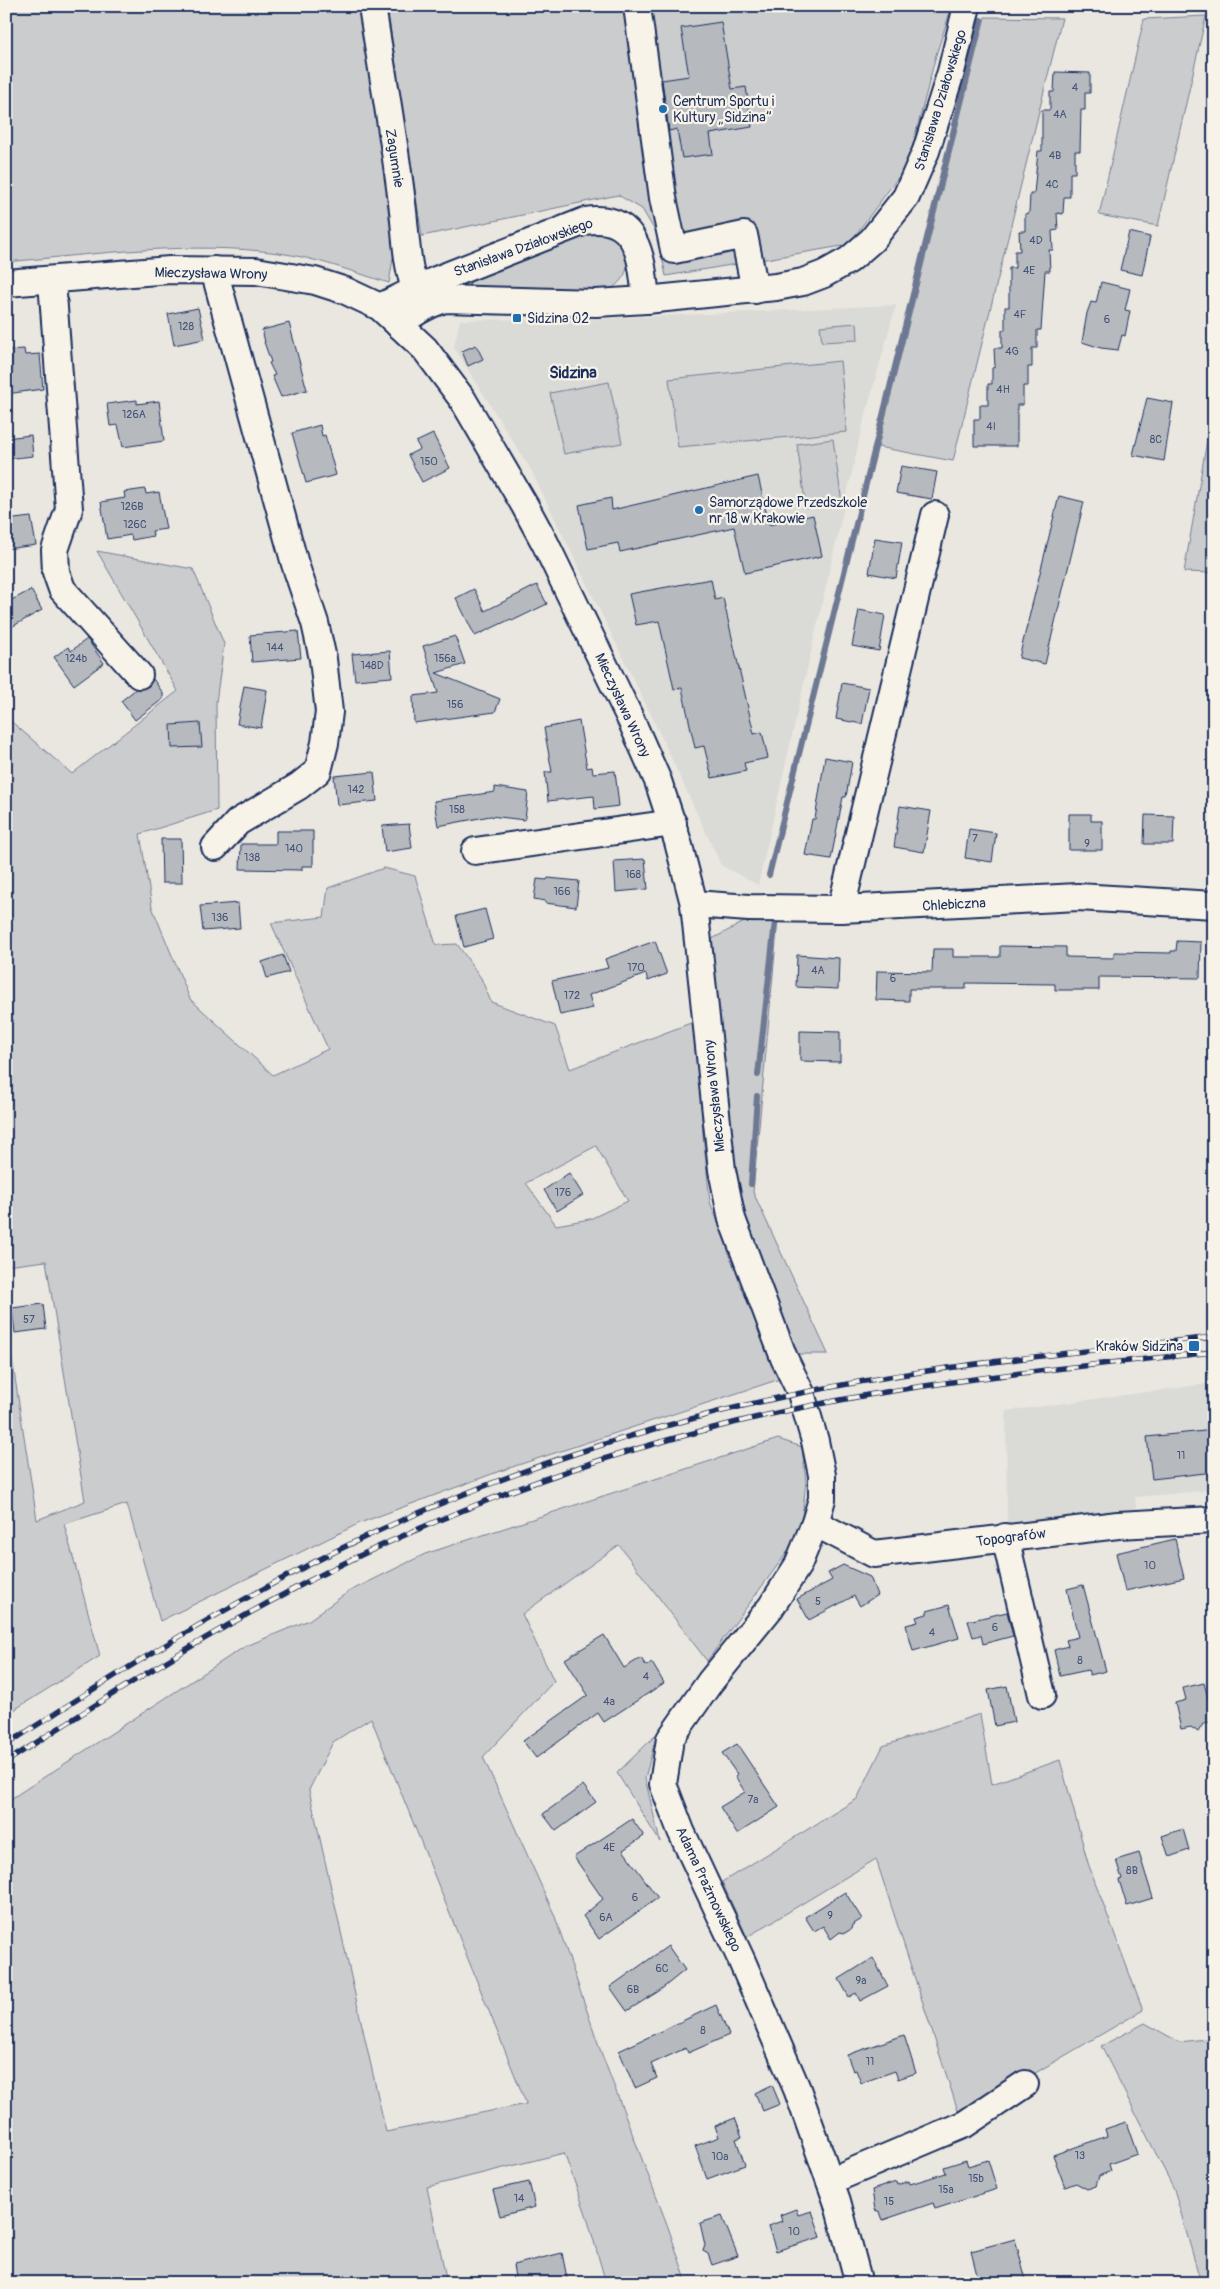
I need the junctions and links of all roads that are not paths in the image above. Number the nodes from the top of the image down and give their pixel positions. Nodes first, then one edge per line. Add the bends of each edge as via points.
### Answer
1 (372, 6) edge
2 (637, 6) edge
3 (967, 6) edge
4 (214, 270) junction
5 (52, 280) junction
6 (6, 283) edge
7 (755, 290) junction
8 (419, 299) junction
9 (646, 300) junction
10 (380, 307) junction
11 (399, 325) junction
12 (935, 515) dead end
13 (139, 675) dead end
14 (673, 823) junction
15 (216, 847) dead end
16 (475, 851) dead end
17 (694, 904) junction
18 (1214, 905) edge
19 (841, 909) junction
20 (1214, 1520) edge
21 (816, 1524) junction
22 (1005, 1537) junction
23 (1042, 1695) dead end
24 (1024, 2084) dead end
25 (830, 2180) junction
26 (856, 2283) edge

1 - 8 street, Zagumnie via 402,203 409,274
2 - 7 street via 663,198 674,250 744,235
3 - 7 street, Stanisława Działowskiego via 951,72 926,150 906,197 891,219 849,260 824,274 802,282
4 - 5 street, Mieczysława Wrony via 170,270
4 - 10 street, Mieczysława Wrony via 256,271 315,281
4 - 15 street via 295,564 315,623 329,712 318,771 238,822
5 - 6 street, Mieczysława Wrony
5 - 13 street via 69,509 55,550 56,572 62,589
7 - 9 street, Stanisława Działowskiego
8 - 9 street, Stanisława Działowskiego via 596,303
8 - 9 street, Stanisława Działowskiego via 585,221 597,219 610,220 621,226 635,243
8 - 10 street, Stanisława Działowskiego
8 - 11 street, Stanisława Działowskiego via 410,315
10 - 11 street, Mieczysława Wrony
11 - 14 street, Mieczysława Wrony via 425,349 448,378 525,506 631,720
12 - 19 street
14 - 16 street
14 - 17 street, Mieczysława Wrony
17 - 19 street, Chlebiczna
17 - 21 street, Mieczysława Wrony via 722,1170 732,1219 784,1358 801,1393 815,1441 822,1475 822,1499
18 - 19 street, Chlebiczna via 1078,897
20 - 22 street, Topografów via 1118,1525
21 - 22 street, Topografów via 874,1554
21 - 25 street, Adama Prażmowskiego via 798,1565 771,1607 702,1692 670,1738 663,1784 680,1831 798,2089
22 - 23 street
24 - 25 street via 965,2124
25 - 26 street, Adama Prażmowskiego via 857,2276

